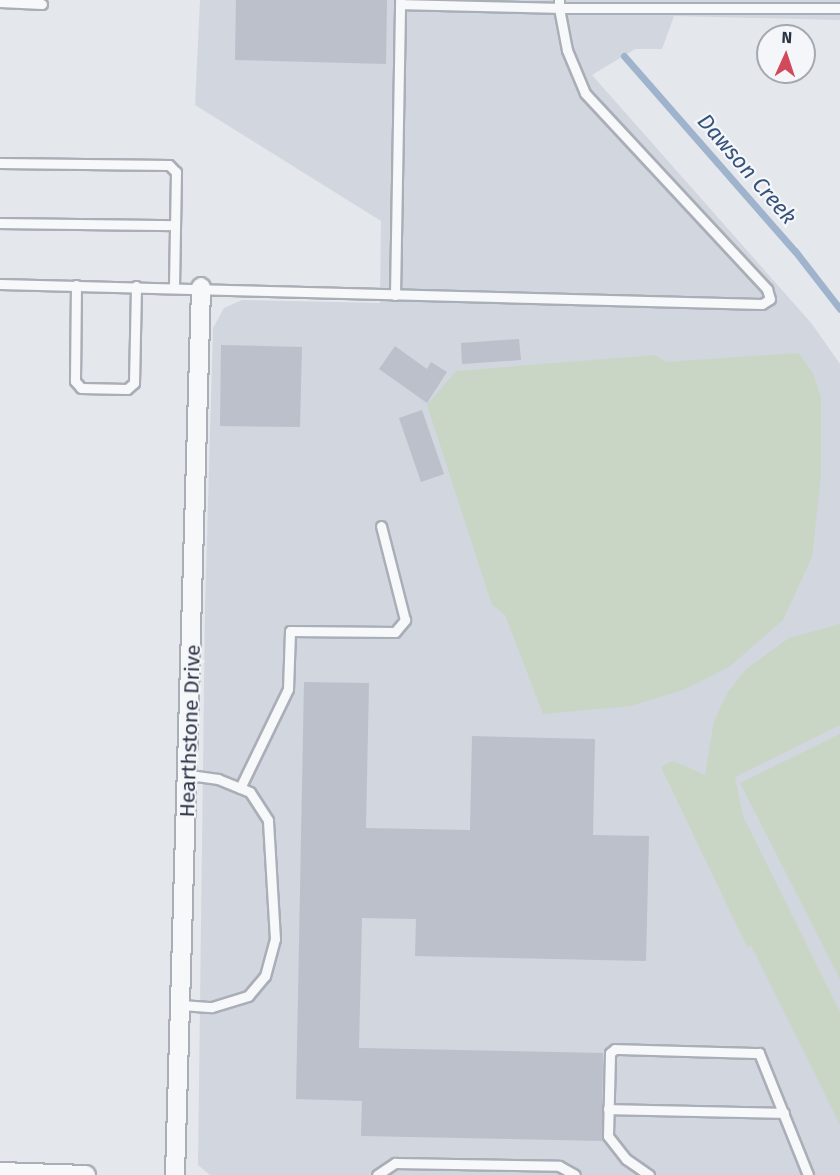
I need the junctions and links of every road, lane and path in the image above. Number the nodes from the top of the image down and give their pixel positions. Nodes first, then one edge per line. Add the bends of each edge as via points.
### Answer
1 (0, 2) edge
2 (400, 2) edge
3 (42, 4) dead end
4 (559, 4) edge
5 (840, 8) edge
6 (0, 163) edge
7 (0, 224) edge
8 (175, 225) junction
9 (0, 284) edge
10 (76, 285) junction
11 (136, 286) junction
12 (174, 286) junction
13 (201, 287) junction
14 (395, 296) junction
15 (381, 526) dead end
16 (189, 776) junction
17 (240, 788) junction
18 (181, 1005) junction
19 (608, 1109) junction
20 (784, 1113) junction
21 (0, 1172) edge
22 (86, 1175) edge
23 (175, 1175) edge
24 (376, 1175) edge
25 (575, 1175) edge
26 (649, 1175) edge
27 (808, 1175) edge

1 - 3 lane
2 - 4 lane
2 - 14 lane
4 - 5 lane
4 - 14 lane via 567,50 585,93 767,289 770,299 762,304
6 - 8 lane via 169,165 176,172
7 - 8 lane
8 - 12 lane
9 - 10 lane
10 - 11 lane
10 - 11 lane via 75,381 81,388 127,389 134,383
11 - 12 lane
12 - 13 lane
13 - 14 lane
13 - 16 street, Hearthstone Drive
15 - 17 lane via 405,620 395,632 290,631 288,689
16 - 17 lane via 218,779
16 - 18 street, Hearthstone Drive
17 - 18 lane via 250,792 268,820 275,939 268,967 248,996 212,1007
18 - 23 street, Hearthstone Drive
19 - 20 lane
19 - 20 lane via 612,1050 661,1050 759,1053
19 - 26 lane via 608,1136 626,1159
20 - 27 lane
21 - 22 street
24 - 25 lane via 394,1163 559,1166

